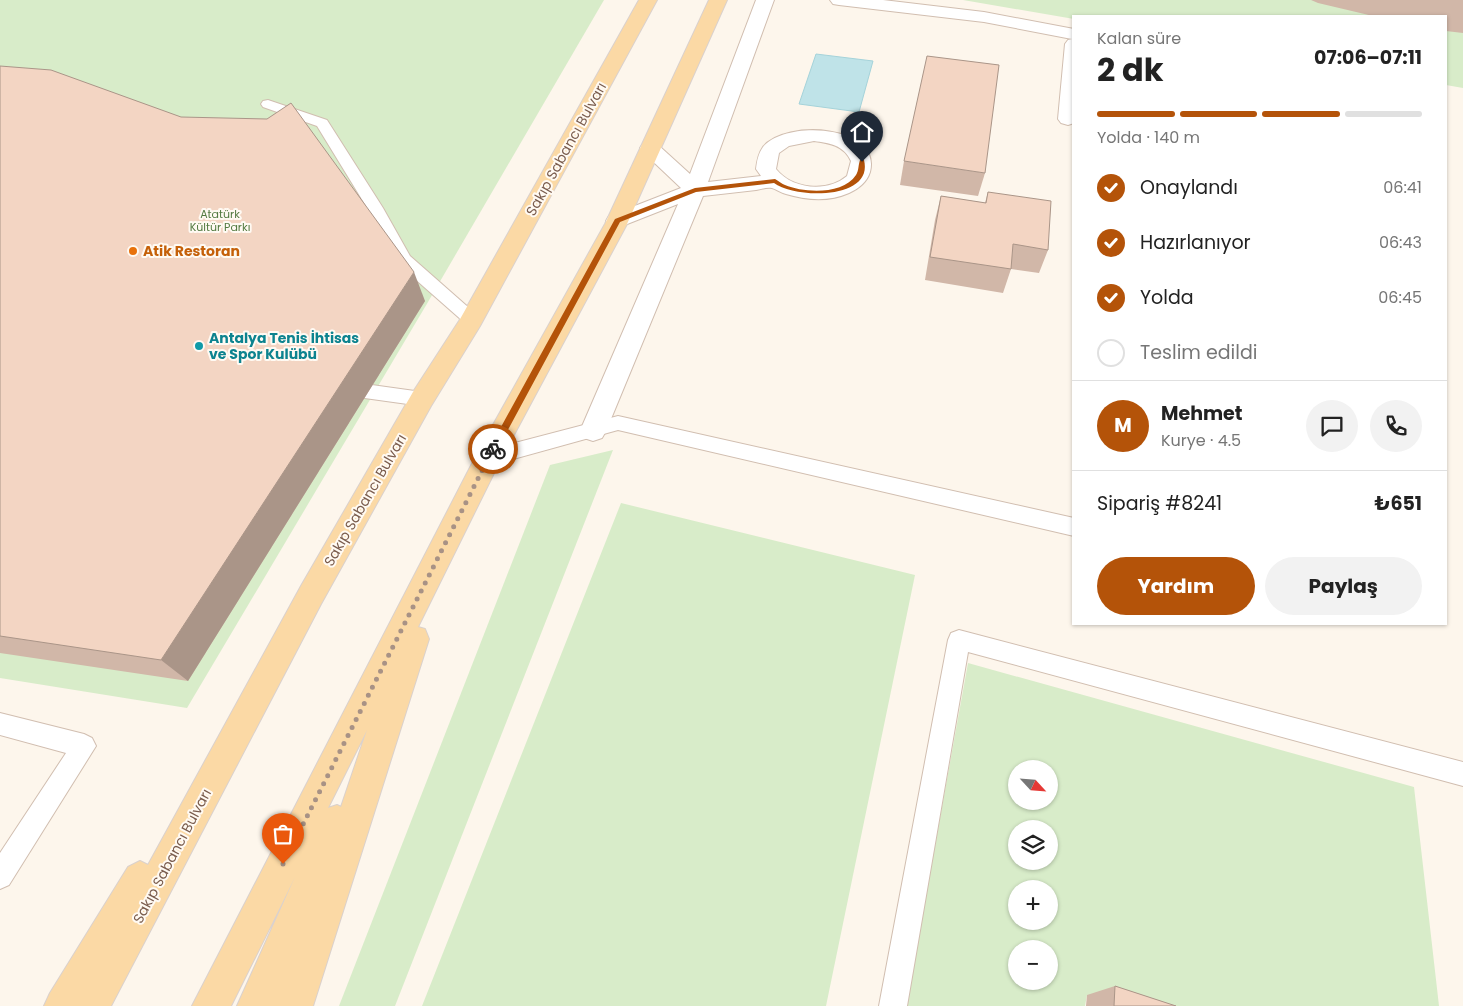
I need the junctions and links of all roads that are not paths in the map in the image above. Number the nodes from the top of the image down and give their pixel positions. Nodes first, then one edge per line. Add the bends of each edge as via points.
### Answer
1 (648, 0) edge
2 (718, 0) edge
3 (765, 0) edge
4 (839, 0) edge
5 (1072, 34) edge
6 (1072, 69) edge
7 (268, 104) dead end
8 (1068, 119) dead end
9 (650, 148) junction
10 (775, 181) dead end
11 (695, 190) junction
12 (375, 208) junction
13 (617, 221) junction
14 (330, 225) edge
15 (471, 320) junction
16 (326, 385) edge
17 (422, 399) junction
18 (593, 431) junction
19 (488, 458) junction
20 (463, 510) junction
21 (1072, 527) edge
22 (311, 595) junction
23 (400, 678) junction
24 (0, 724) edge
25 (1463, 774) edge
26 (0, 876) edge
27 (63, 1006) edge
28 (92, 1006) edge
29 (211, 1006) edge
30 (256, 1006) edge
31 (294, 1006) edge
32 (893, 1006) edge

1 - 15 main road, Sakıp Sabancı Bulvarı
2 - 9 main road
3 - 11 street
4 - 5 street via 984,17
6 - 8 street
7 - 12 lane via 322,123
9 - 11 street
9 - 13 main road
10 - 11 street
11 - 13 street
11 - 18 street
12 - 14 lane
12 - 15 lane via 404,260
13 - 19 main road
15 - 17 main road, Sakıp Sabancı Bulvarı
16 - 17 lane
17 - 22 main road, Sakıp Sabancı Bulvarı
18 - 19 lane
18 - 21 lane via 618,424
19 - 20 main road
20 - 23 main road
20 - 29 main road
22 - 27 main road
22 - 28 main road, Sakıp Sabancı Bulvarı
23 - 30 main road
23 - 31 main road
24 - 26 lane via 84,746
25 - 32 lane via 959,640

